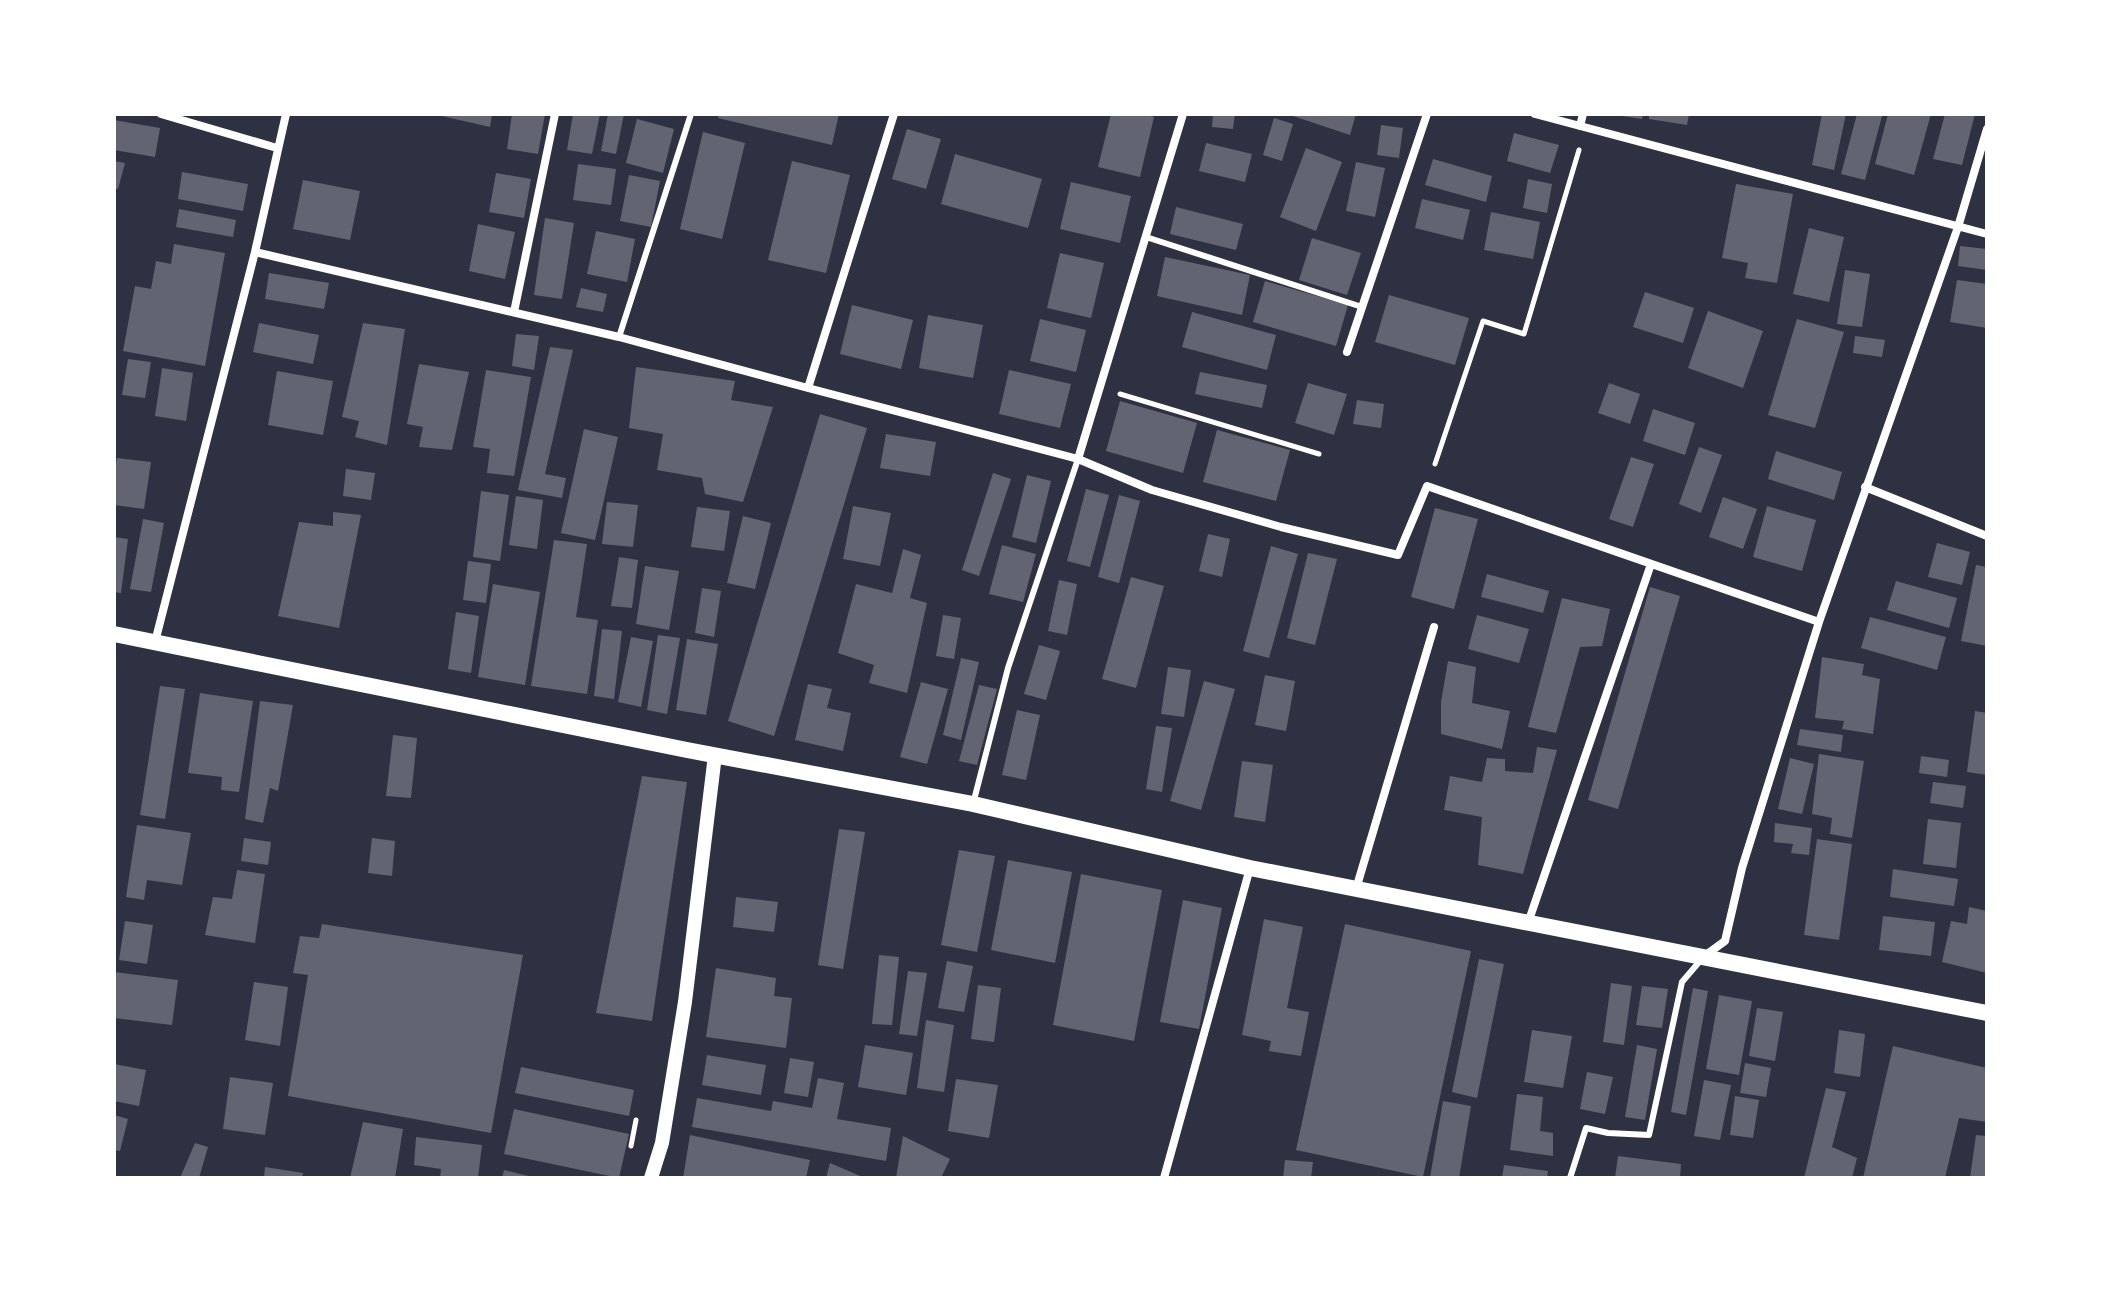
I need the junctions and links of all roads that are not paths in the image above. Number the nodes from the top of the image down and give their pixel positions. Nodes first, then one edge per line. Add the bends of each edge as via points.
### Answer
1 (161, 114) edge
2 (286, 114) edge
3 (555, 114) edge
4 (691, 114) edge
5 (894, 114) edge
6 (1183, 114) edge
7 (1427, 114) edge
8 (1535, 114) edge
9 (1583, 114) edge
10 (1580, 126) junction
11 (1987, 129) edge
12 (277, 148) junction
13 (1958, 227) junction
14 (1987, 234) edge
15 (1146, 237) junction
16 (255, 252) junction
17 (1362, 307) junction
18 (514, 312) junction
19 (619, 337) junction
20 (1347, 352) dead end
21 (808, 388) junction
22 (1078, 459) junction
23 (1865, 487) junction
24 (1987, 536) edge
25 (1651, 564) junction
26 (1819, 622) junction
27 (1434, 627) dead end
28 (114, 634) edge
29 (155, 642) junction
30 (715, 755) junction
31 (973, 804) junction
32 (1250, 868) junction
33 (1356, 889) junction
34 (1528, 923) junction
35 (1703, 958) junction
36 (1987, 1013) edge
37 (651, 1178) edge
38 (1164, 1178) edge
39 (1570, 1178) edge

1 - 12 street
2 - 12 street
3 - 18 street
4 - 19 lane
5 - 21 street
6 - 15 street
7 - 17 street
8 - 10 street
9 - 10 street
10 - 13 street
11 - 13 street
12 - 16 street
13 - 14 street
13 - 23 street
15 - 17 lane
15 - 22 street
16 - 18 street
16 - 29 street
17 - 20 street
18 - 19 street
19 - 21 street
21 - 22 street
22 - 25 street via 1152,490 1398,555 1427,486
22 - 31 lane via 1008,668
23 - 24 street
23 - 26 street
25 - 26 street
25 - 34 street
26 - 35 street via 1742,868 1725,941
27 - 33 street
28 - 29 main road
29 - 30 main road
30 - 31 main road
30 - 37 street via 685,1002 662,1143
31 - 32 main road
32 - 33 main road
32 - 38 street
33 - 34 main road
34 - 35 main road
35 - 36 main road
35 - 39 lane via 1682,982 1649,1135 1586,1128

